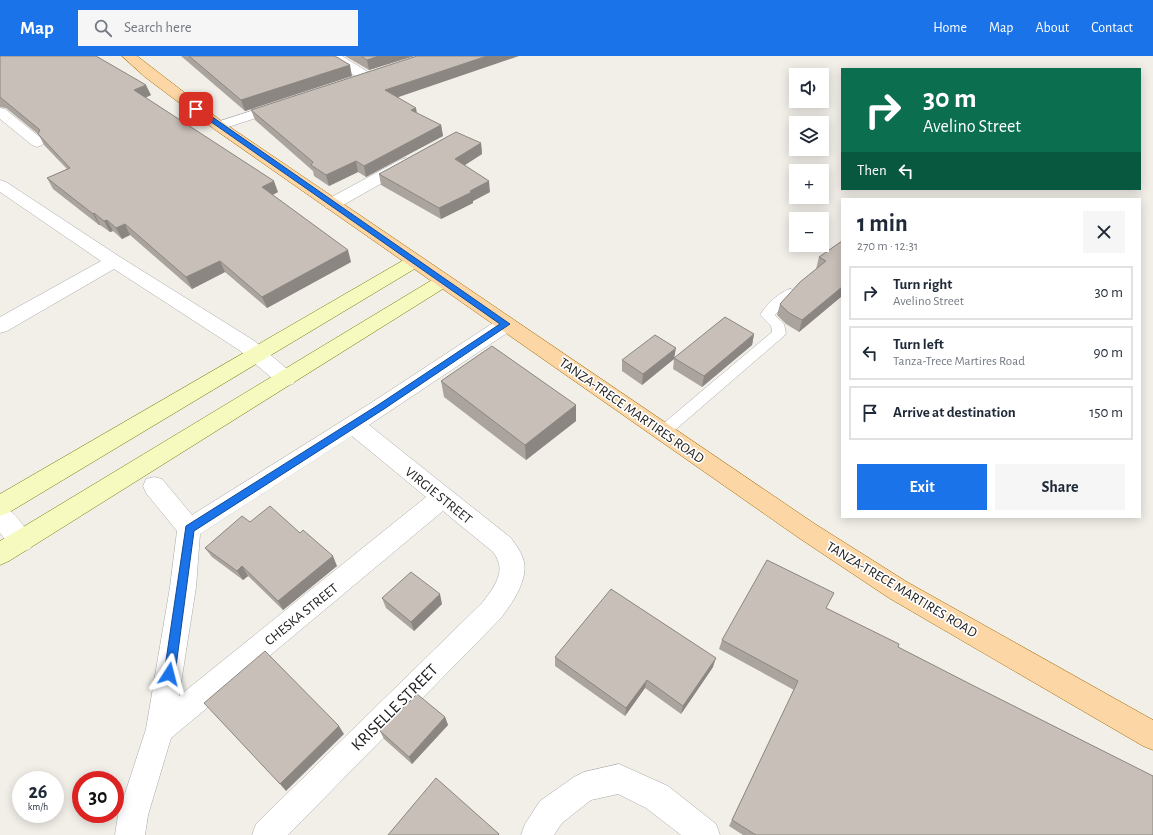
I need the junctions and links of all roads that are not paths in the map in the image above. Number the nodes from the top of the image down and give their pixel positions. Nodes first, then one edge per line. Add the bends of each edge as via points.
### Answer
1 (129, 56) edge
2 (333, 56) edge
3 (382, 73) edge
4 (368, 78) junction
5 (353, 83) edge
6 (293, 102) edge
7 (0, 112) edge
8 (219, 126) junction
9 (36, 142) edge
10 (420, 156) edge
11 (0, 185) edge
12 (332, 204) junction
13 (114, 261) junction
14 (415, 261) junction
15 (443, 281) junction
16 (790, 293) edge
17 (506, 324) junction
18 (0, 326) edge
19 (257, 354) junction
20 (286, 379) junction
21 (352, 425) junction
22 (663, 432) junction
23 (154, 486) dead end
24 (442, 498) junction
25 (0, 506) edge
26 (0, 515) edge
27 (189, 529) junction
28 (21, 542) junction
29 (0, 554) edge
30 (512, 573) joint
31 (160, 729) junction
32 (1153, 736) edge
33 (130, 835) edge
34 (267, 835) edge
35 (536, 835) edge
36 (705, 835) edge

1 - 8 main road, TANZA-TRECE MARTIRES ROAD
2 - 4 street
3 - 4 street
4 - 5 street
6 - 8 street
7 - 9 street
8 - 12 main road, TANZA-TRECE MARTIRES ROAD
10 - 12 street
11 - 13 street
12 - 14 main road, TANZA-TRECE MARTIRES ROAD
13 - 18 street
13 - 19 street
14 - 15 main road, TANZA-TRECE MARTIRES ROAD
14 - 19 street
15 - 17 main road, TANZA-TRECE MARTIRES ROAD
15 - 20 street
16 - 22 lane via 767,316 777,324 779,333
17 - 21 street
17 - 22 main road, TANZA-TRECE MARTIRES ROAD
19 - 20 street
19 - 25 street
20 - 28 street
21 - 24 street, VIRGIE STREET
21 - 27 street
22 - 32 main road, TANZA-TRECE MARTIRES ROAD via 898,590
23 - 27 street
24 - 30 street, VIRGIE STREET via 502,546 511,557
24 - 31 street, CHESKA STREET
26 - 28 street
27 - 31 street
28 - 29 street
30 - 34 street, KRISELLE STREET via 505,592 490,611
31 - 33 street via 133,815
35 - 36 street via 551,812 584,787 619,779 657,798

